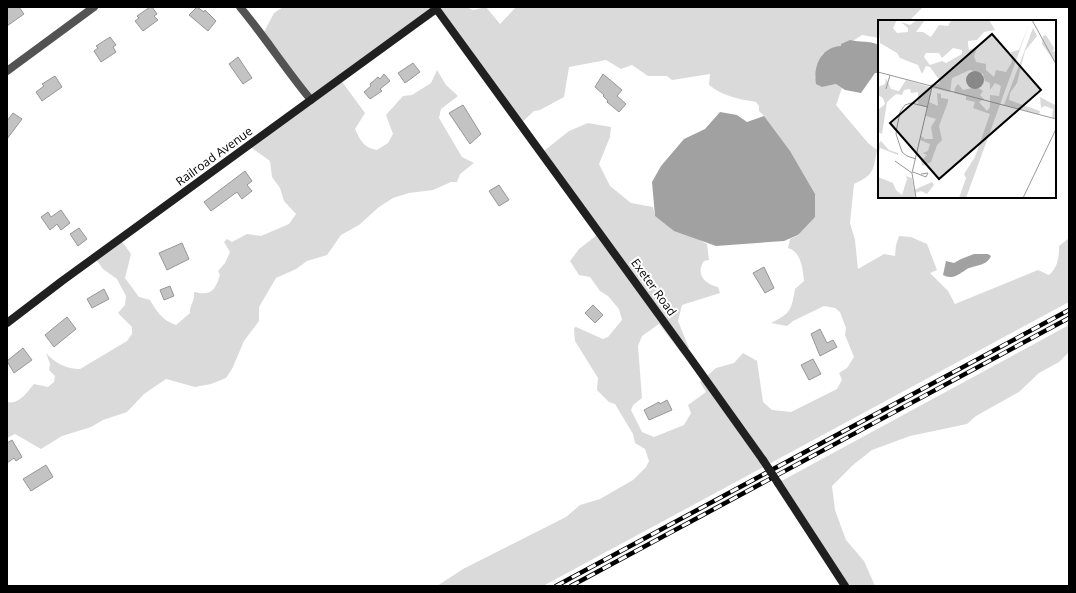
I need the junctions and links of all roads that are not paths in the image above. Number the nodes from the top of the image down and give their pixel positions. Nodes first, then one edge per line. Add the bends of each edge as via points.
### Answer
1 (94, 7) edge
2 (240, 7) edge
3 (435, 8) edge
4 (7, 71) edge
5 (312, 100) junction
6 (7, 323) edge
7 (846, 586) edge

1 - 4 street
2 - 5 street
3 - 5 street, Railroad Avenue
3 - 7 street, Exeter Road, bridge via 687,353 763,460
5 - 6 street, Railroad Avenue

